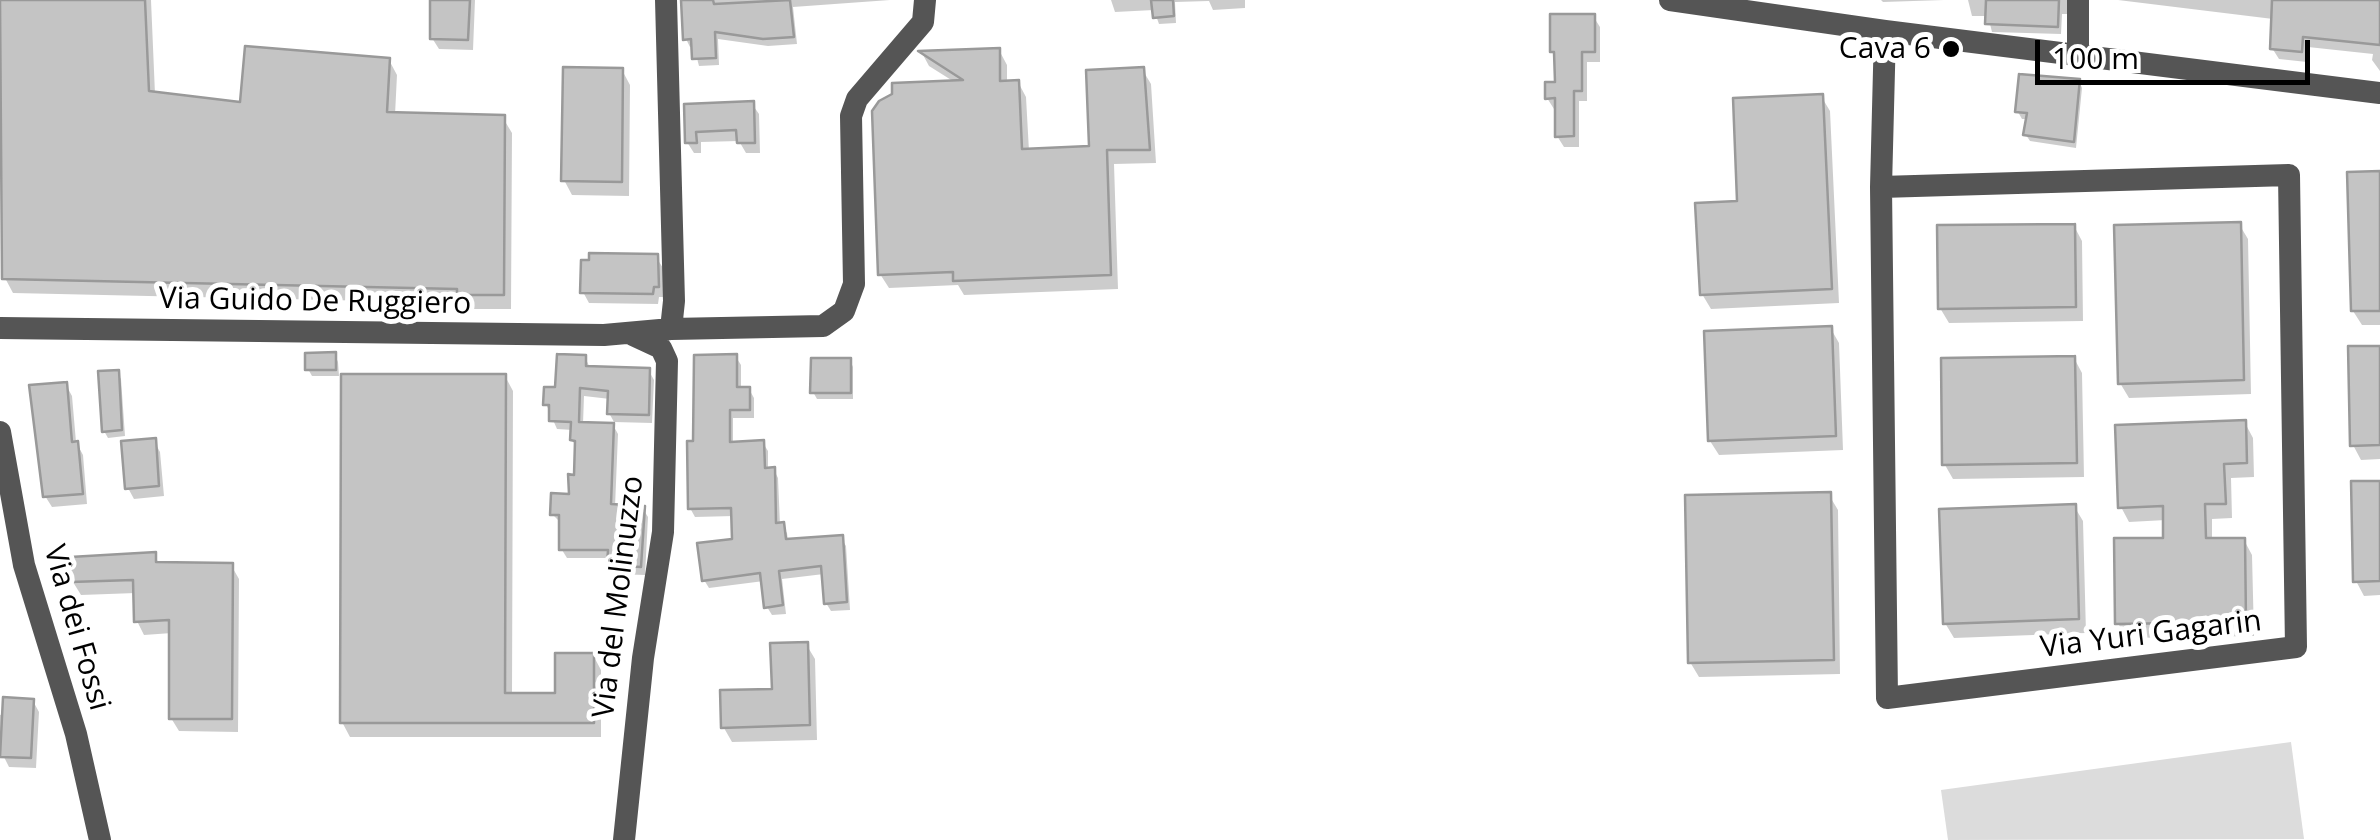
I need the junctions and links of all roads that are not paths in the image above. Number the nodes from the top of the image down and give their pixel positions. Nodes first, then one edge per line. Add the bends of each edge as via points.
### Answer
1 (666, 0) edge
2 (925, 0) edge
3 (1670, 0) edge
4 (2078, 0) edge
5 (1885, 31) junction
6 (2078, 54) junction
7 (2380, 93) edge
8 (1881, 187) junction
9 (0, 328) edge
10 (671, 330) junction
11 (630, 334) junction
12 (0, 432) edge
13 (100, 840) edge
14 (624, 840) edge

1 - 10 street
2 - 10 street, Via Guido De Ruggiero via 922,22 857,99 851,116 854,284 844,310 823,326
3 - 5 street
4 - 6 street
5 - 6 street
5 - 8 street, Via Yuri Gagarin
6 - 7 street
8 - 8 street, Via Yuri Gagarin via 2289,175 2296,647 1887,698
9 - 11 street, Via Guido De Ruggiero
10 - 11 street, Via Guido De Ruggiero
11 - 14 street, Via del Molinuzzo via 660,348 666,361 663,532 642,658
12 - 13 street, Via dei Fossi via 24,565 76,734

